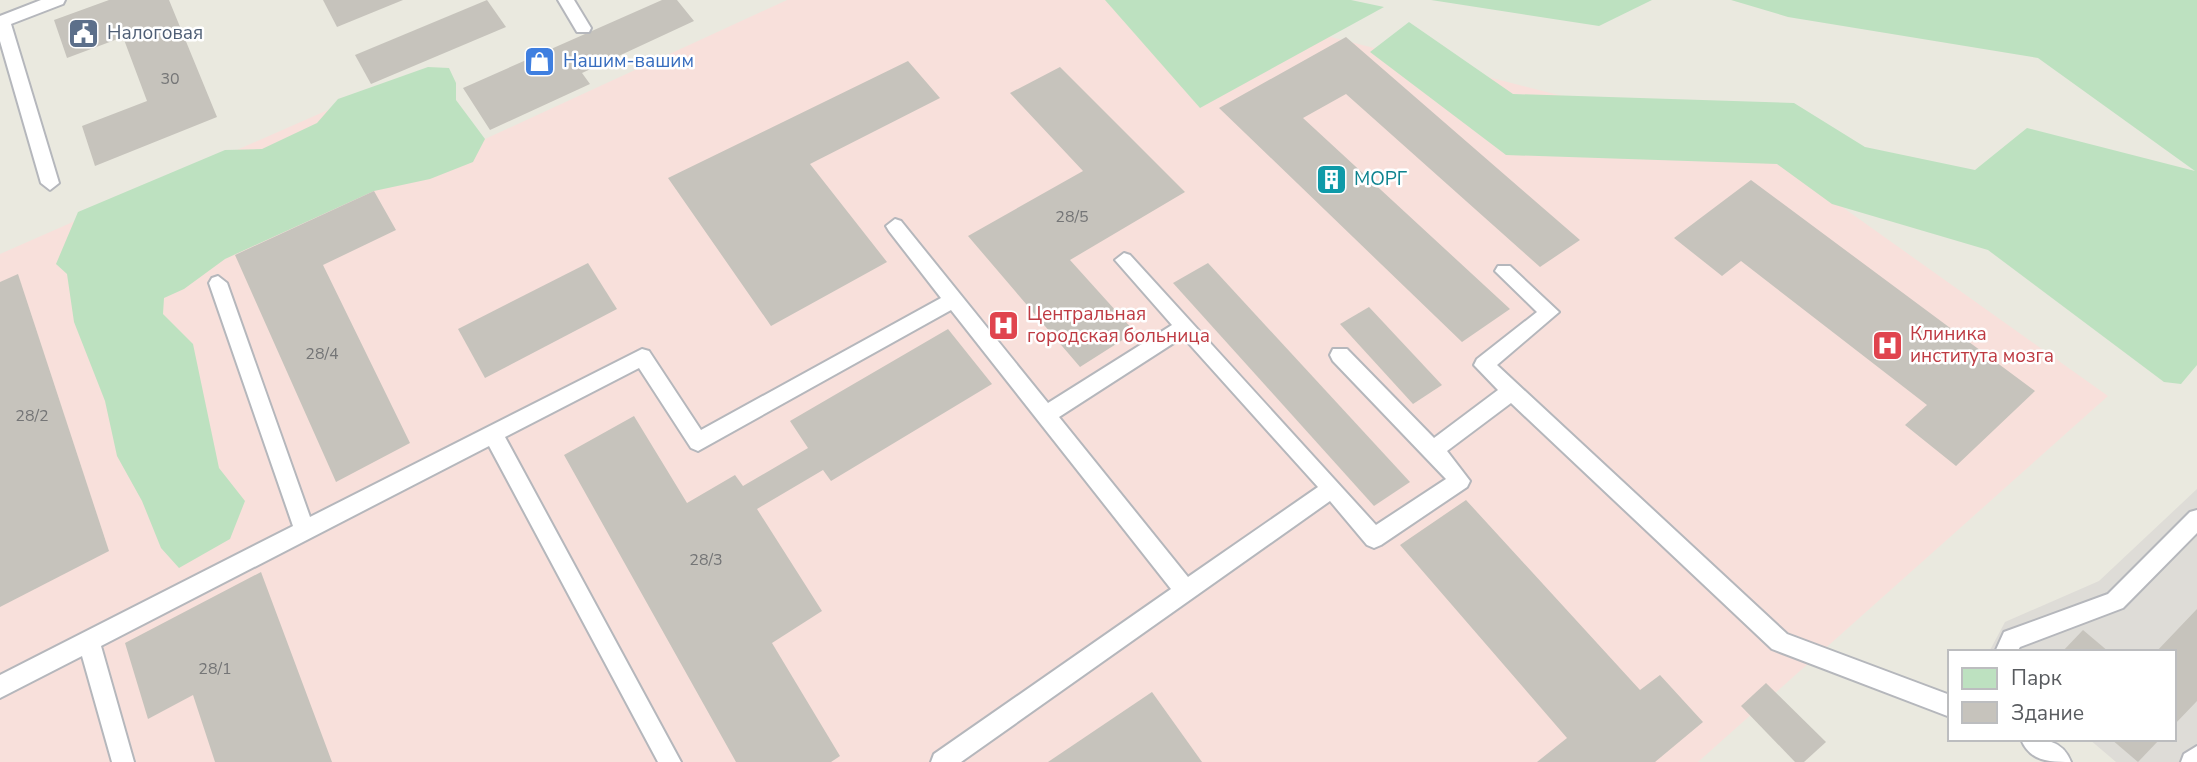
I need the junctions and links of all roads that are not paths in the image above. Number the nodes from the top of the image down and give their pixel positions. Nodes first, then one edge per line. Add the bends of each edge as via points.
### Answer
1 (57, 0) edge
2 (566, 0) edge
3 (1, 21) edge
4 (583, 28) dead end
5 (50, 183) dead end
6 (895, 226) dead end
7 (1124, 260) dead end
8 (1504, 271) dead end
9 (218, 283) dead end
10 (953, 300) junction
11 (1184, 327) junction
12 (1340, 355) dead end
13 (1512, 391) junction
14 (1045, 415) junction
15 (493, 434) junction
16 (1433, 450) junction
17 (1332, 488) junction
18 (2197, 519) edge
19 (305, 531) junction
20 (1186, 591) junction
21 (89, 642) junction
22 (2007, 650) edge
23 (0, 687) edge
24 (1948, 705) edge
25 (2034, 741) edge
26 (2197, 757) edge
27 (123, 762) edge
28 (670, 762) edge
29 (942, 762) edge
30 (2060, 762) edge
31 (2192, 762) edge

1 - 3 lane
2 - 4 lane
3 - 5 lane
6 - 10 lane
7 - 11 lane
8 - 13 lane via 1550,312 1484,365
9 - 19 lane
10 - 14 lane
10 - 15 lane via 698,442 642,357
11 - 14 lane
11 - 17 lane
12 - 16 lane
13 - 16 lane
13 - 24 lane via 1780,642
14 - 20 lane
15 - 19 lane
15 - 28 lane
16 - 17 lane via 1460,481 1374,538
17 - 20 lane
18 - 22 lane via 2115,601 2012,639
19 - 21 lane
20 - 29 lane
21 - 23 lane
21 - 27 lane
25 - 30 lane
26 - 31 lane

